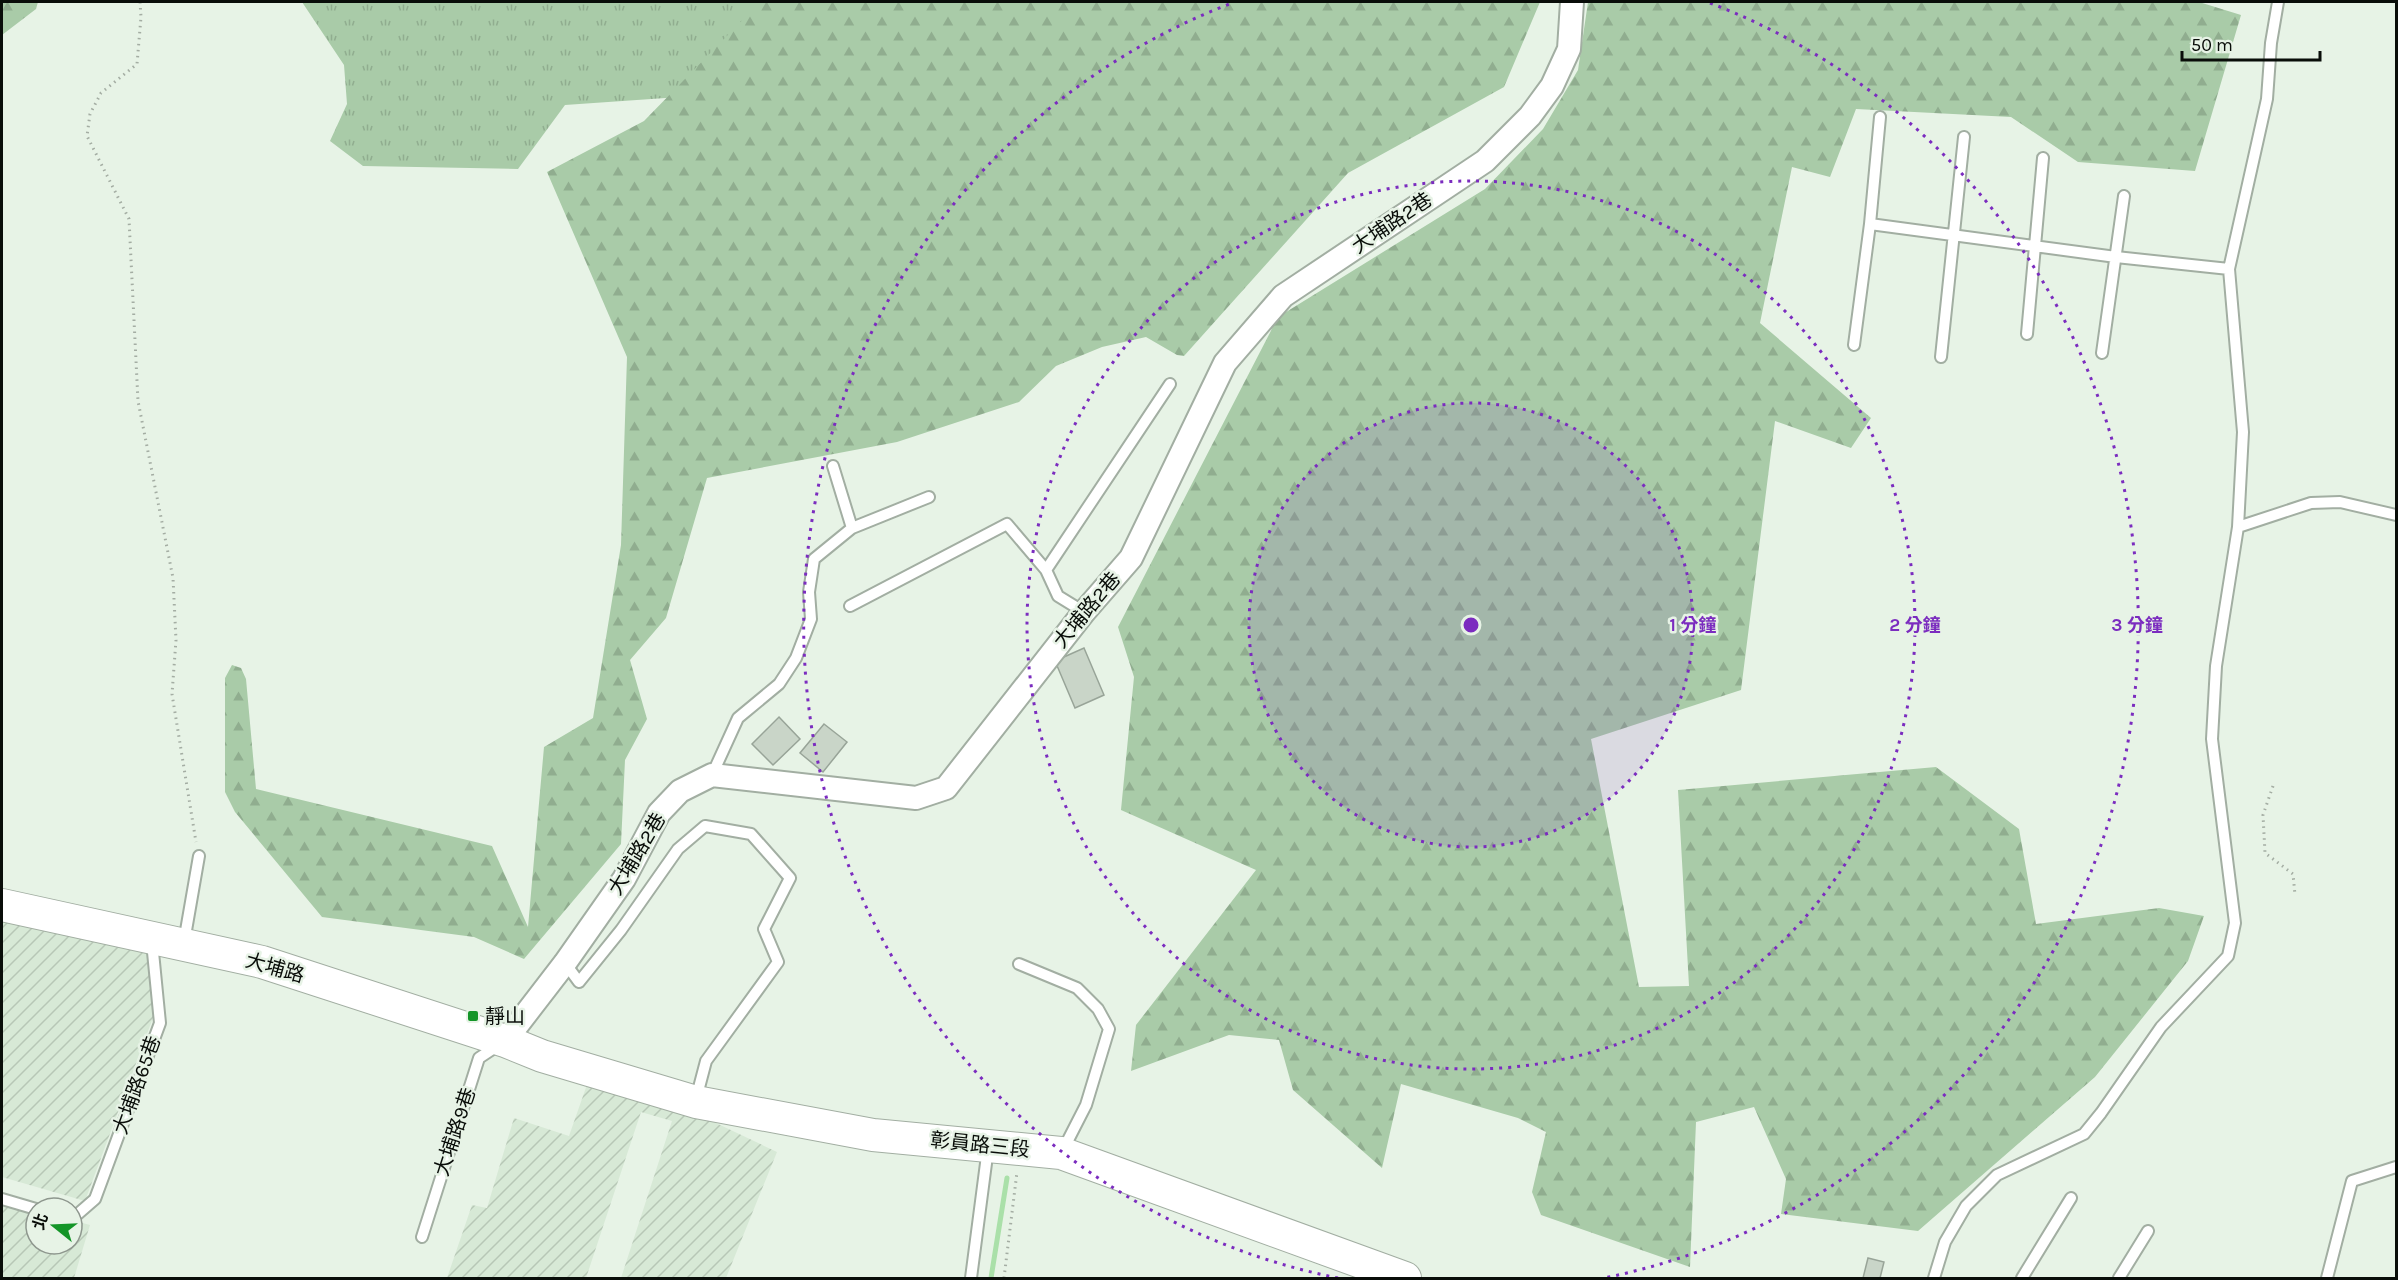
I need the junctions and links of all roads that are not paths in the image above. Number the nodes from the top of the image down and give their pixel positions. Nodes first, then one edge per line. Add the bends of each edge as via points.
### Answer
1 (1572, 2) edge
2 (2278, 2) edge
3 (1880, 117) dead end
4 (1964, 137) dead end
5 (2043, 158) dead end
6 (2124, 196) dead end
7 (1870, 224) junction
8 (1954, 236) junction
9 (2035, 247) junction
10 (2116, 257) junction
11 (2229, 269) junction
12 (2027, 334) dead end
13 (1854, 345) dead end
14 (2102, 353) dead end
15 (1941, 357) dead end
16 (1170, 384) dead end
17 (833, 466) dead end
18 (929, 497) dead end
19 (2397, 514) edge
20 (2238, 527) junction
21 (852, 528) junction
22 (1046, 570) junction
23 (850, 606) dead end
24 (1084, 612) junction
25 (712, 775) junction
26 (199, 856) road end
27 (2, 904) edge
28 (151, 937) junction
29 (184, 944) junction
30 (565, 963) junction
31 (1019, 964) dead end
32 (505, 1041) junction
33 (542, 1056) joint
34 (696, 1102) junction
35 (989, 1146) junction
36 (1061, 1153) junction
37 (2397, 1167) edge
38 (2071, 1198) dead end
39 (2, 1199) edge
40 (24, 1205) edge
41 (84, 1209) edge
42 (2148, 1231) dead end
43 (422, 1237) dead end
44 (971, 1278) edge
45 (1405, 1278) edge
46 (1934, 1278) edge
47 (2022, 1278) edge
48 (2119, 1278) edge
49 (2327, 1278) edge

1 - 24 street, 大埔路2巷 via 1569,49 1552,86 1530,117 1485,161 1283,296 1225,363 1131,558
2 - 11 lane via 2267,99
3 - 7 lane
4 - 8 lane
5 - 9 lane
6 - 10 lane
7 - 8 lane
7 - 13 lane
8 - 9 lane
8 - 15 lane
9 - 10 lane
9 - 12 lane
10 - 11 lane
10 - 14 lane
11 - 20 lane via 2243,432
16 - 22 lane
17 - 21 lane
18 - 21 lane
19 - 20 lane via 2340,502 2311,503
20 - 46 lane via 2216,666 2212,739 2235,923 2228,956 2161,1027 2084,1134 1997,1175 1966,1206 1945,1242
21 - 25 lane via 814,559 809,592 811,619 796,658 779,684 738,718
22 - 23 lane via 1007,524
22 - 24 lane via 1058,596
24 - 25 street, 大埔路2巷 via 946,788 916,798
25 - 30 street, 大埔路2巷 via 680,792 659,813 624,879
26 - 29 lane
27 - 28 main road, 大埔路
28 - 29 main road, 大埔路
28 - 41 lane, 大埔路65巷 via 160,1023 95,1199
29 - 32 main road, 大埔路 via 262,962
30 - 32 street, 大埔路2巷
30 - 34 lane via 579,982 678,849 705,826 751,834 789,878 764,929 778,962 706,1061
31 - 36 lane via 1077,988 1098,1009 1109,1029 1086,1105
32 - 33 main road, 大埔路
32 - 43 lane, 大埔路9巷 via 479,1058
33 - 34 main road, 彰員路三段
34 - 35 main road, 彰員路三段 via 873,1135
35 - 36 main road, 彰員路三段
35 - 44 lane
36 - 45 main road, 彰員路三段
37 - 49 lane via 2352,1180
38 - 47 lane
39 - 40 lane
42 - 48 lane

